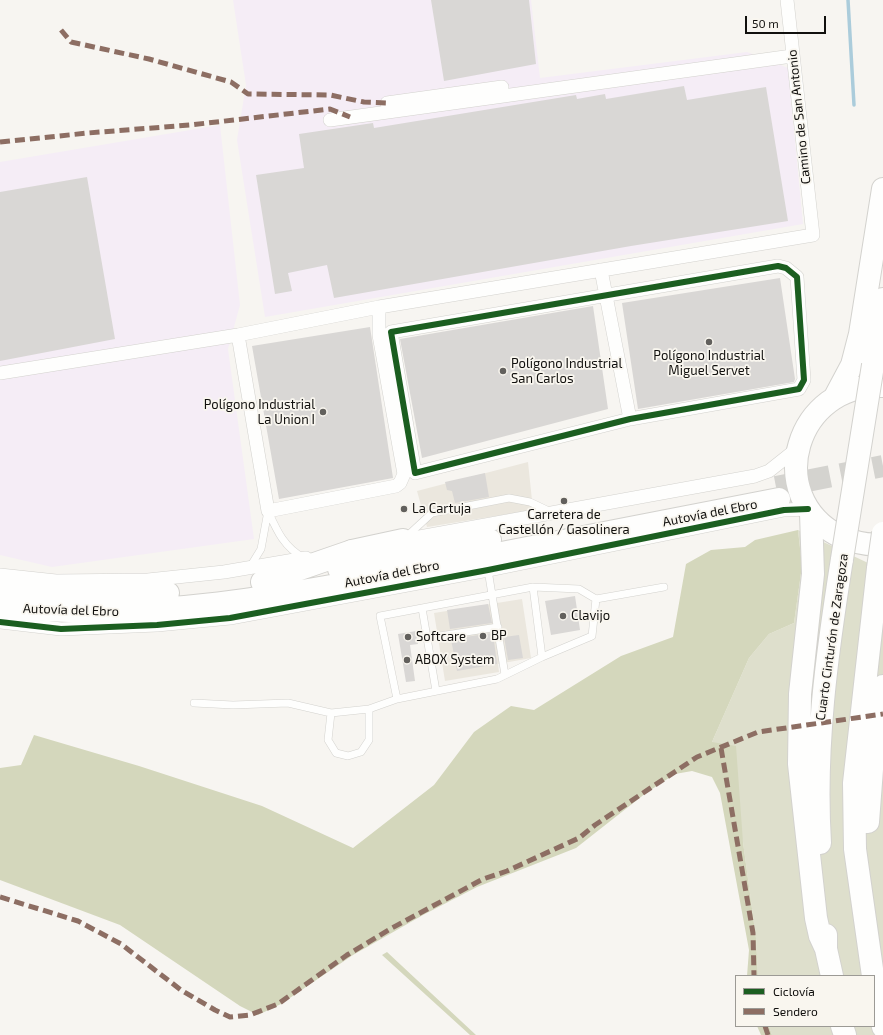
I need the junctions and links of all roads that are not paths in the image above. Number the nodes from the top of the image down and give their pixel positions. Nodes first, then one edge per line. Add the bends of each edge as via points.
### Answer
1 (787, 0) edge
2 (792, 56) junction
3 (772, 59) junction
4 (387, 103) dead end
5 (330, 120) dead end
6 (883, 189) edge
7 (601, 270) junction
8 (607, 295) junction
9 (883, 299) edge
10 (380, 307) junction
11 (391, 332) junction
12 (238, 335) junction
13 (0, 373) edge
14 (883, 386) edge
15 (835, 397) junction
16 (630, 419) junction
17 (798, 448) junction
18 (268, 511) junction
19 (810, 511) junction
20 (551, 512) junction
21 (883, 533) edge
22 (403, 540) junction
23 (883, 544) edge
24 (352, 551) junction
25 (306, 558) junction
26 (488, 570) junction
27 (255, 574) junction
28 (0, 575) edge
29 (533, 587) junction
30 (664, 587) dead end
31 (0, 591) edge
32 (493, 594) junction
33 (596, 600) junction
34 (0, 606) edge
35 (422, 608) junction
36 (88, 613) junction
37 (230, 618) junction
38 (0, 622) edge
39 (498, 627) junction
40 (427, 638) junction
41 (542, 657) junction
42 (505, 675) junction
43 (883, 686) edge
44 (436, 691) junction
45 (397, 699) junction
46 (194, 702) dead end
47 (369, 709) junction
48 (331, 713) junction
49 (864, 918) junction
50 (826, 949) junction
51 (832, 975) edge
52 (873, 975) edge
53 (875, 986) edge
54 (883, 1027) edge

1 - 2 street, Camino de San Antonio
2 - 3 street
2 - 7 street, Camino de San Antonio via 813,235
3 - 4 street via 747,55
3 - 5 street
6 - 15 highway via 860,334 852,365
7 - 8 street
7 - 10 street
8 - 11 street
8 - 16 street
8 - 16 street via 778,266 786,268 797,277 804,380 798,389
9 - 50 highway, Cuarto Cinturón de Zaragoza, bridge via 833,616 819,738 818,818
10 - 11 street
10 - 12 street
10 - 18 street via 378,335 403,479 396,486
11 - 16 street via 415,472
12 - 13 street
12 - 18 street
14 - 15 highway via 860,387
15 - 17 highway via 811,419
17 - 19 highway via 796,472
17 - 20 street via 769,471 755,476
18 - 25 lane via 288,548
18 - 27 lane
19 - 23 highway via 833,532 846,539 862,544
19 - 26 street via 784,510
19 - 50 highway via 813,574 800,694 799,764 816,918
20 - 22 street
20 - 22 lane via 530,502 509,498 432,513
21 - 49 highway, bridge via 854,783 856,849
22 - 24 highway
24 - 25 street
24 - 27 highway
25 - 27 street
26 - 32 lane
26 - 37 street
27 - 28 street via 224,572 148,580 56,581
27 - 31 highway, Autovía del Ebro via 226,587 151,595 58,597
27 - 36 highway, Autovía del Ebro via 354,566 778,493 393,574 236,601 154,610
29 - 32 lane
29 - 33 lane via 579,589
29 - 41 lane
30 - 33 lane
32 - 35 lane
32 - 39 lane
33 - 41 lane via 592,636
34 - 36 highway, Autovía del Ebro
35 - 40 lane
35 - 45 lane via 380,616
36 - 37 highway via 106,620 207,614
37 - 38 street via 157,625 61,629
39 - 40 lane
39 - 42 lane
40 - 44 lane
41 - 42 lane
42 - 44 lane via 497,679
43 - 49 highway via 868,816 870,895
44 - 45 lane
45 - 47 lane
46 - 48 lane via 233,705 288,704
47 - 48 lane
47 - 48 lane via 369,740 361,752 348,756 336,753 328,740
49 - 52 highway
50 - 51 highway, Cuarto Cinturón de Zaragoza
53 - 54 highway

